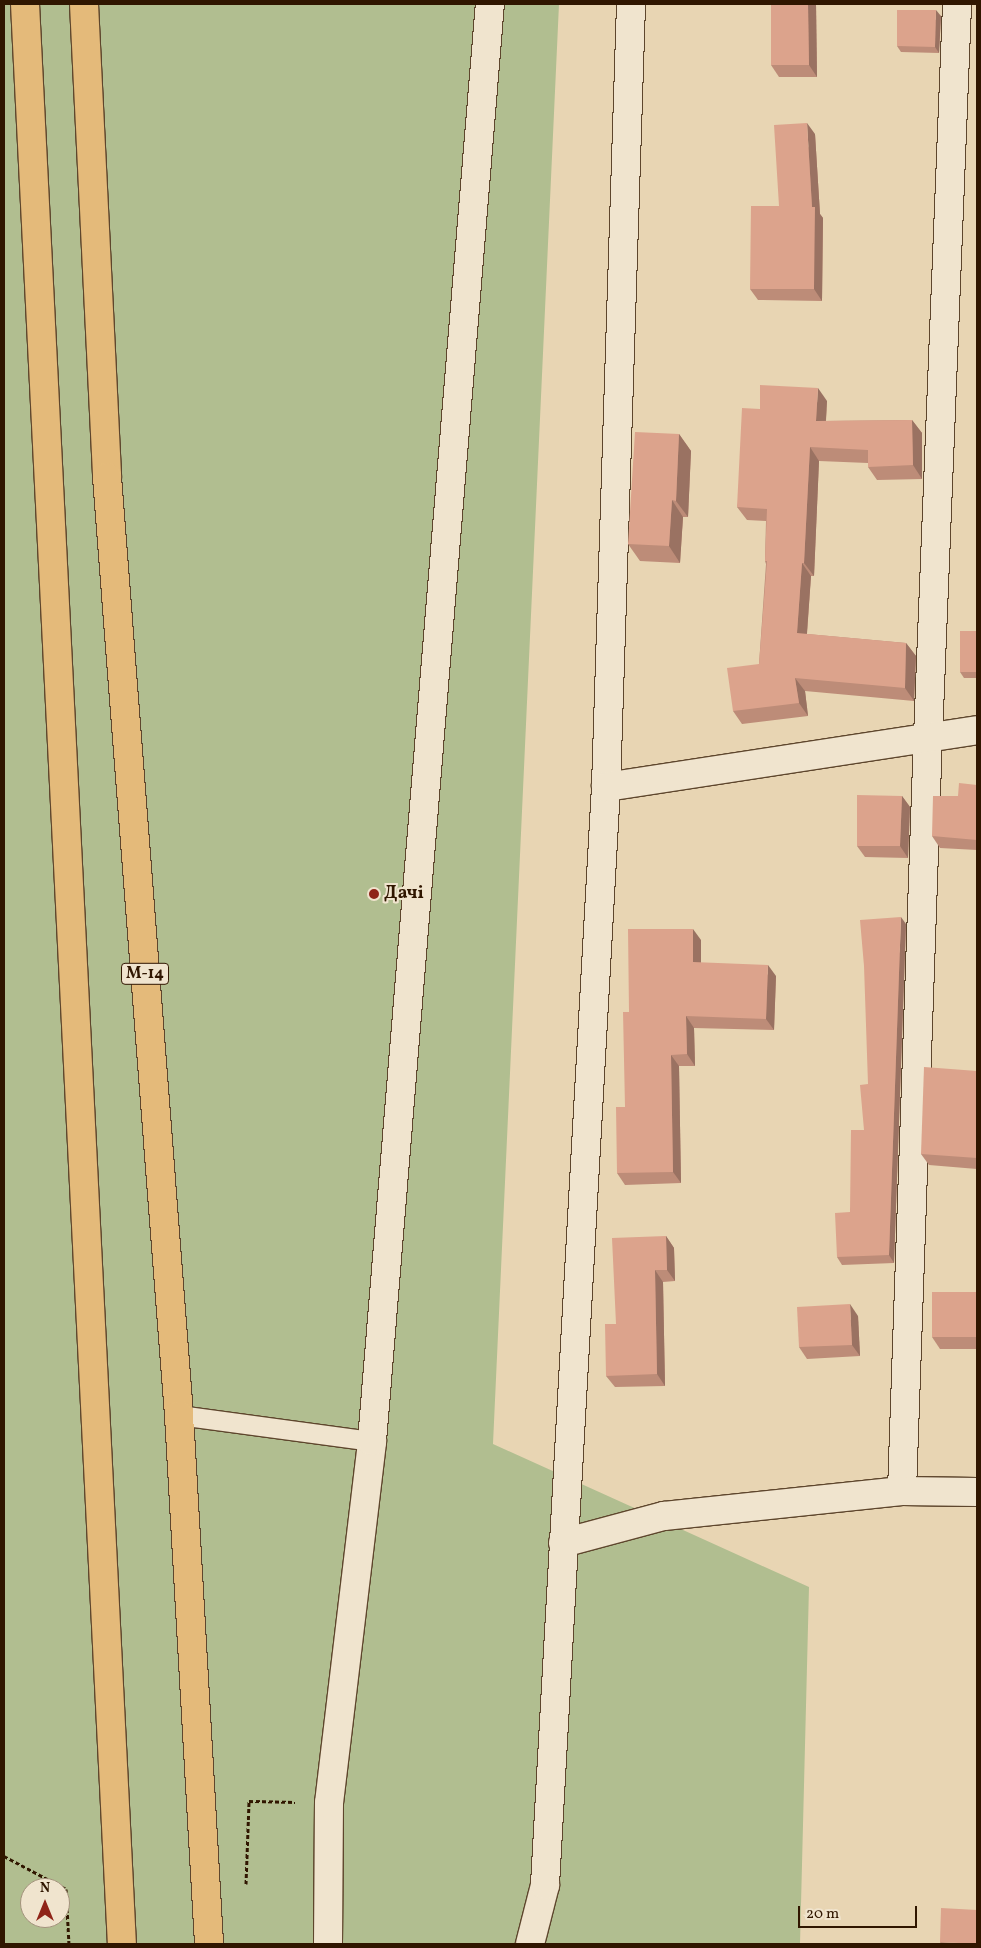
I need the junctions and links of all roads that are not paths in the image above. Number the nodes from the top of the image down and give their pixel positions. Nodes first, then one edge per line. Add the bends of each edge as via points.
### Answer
1 (24, 4) edge
2 (84, 4) edge
3 (490, 4) edge
4 (631, 4) edge
5 (957, 4) edge
6 (977, 730) edge
7 (928, 737) junction
8 (606, 787) junction
9 (179, 1415) junction
10 (372, 1441) junction
11 (902, 1491) junction
12 (977, 1492) edge
13 (563, 1543) junction
14 (122, 1944) edge
15 (209, 1944) edge
16 (328, 1944) edge
17 (530, 1944) edge

1 - 14 highway
2 - 9 highway, М-14 via 107,477
3 - 10 street
4 - 8 street
5 - 7 street
6 - 7 street
7 - 8 street
7 - 11 street
8 - 13 street
9 - 10 lane
9 - 15 highway, М-14
10 - 16 street via 329,1803
11 - 12 street
11 - 13 street via 664,1516
13 - 17 street via 545,1885

